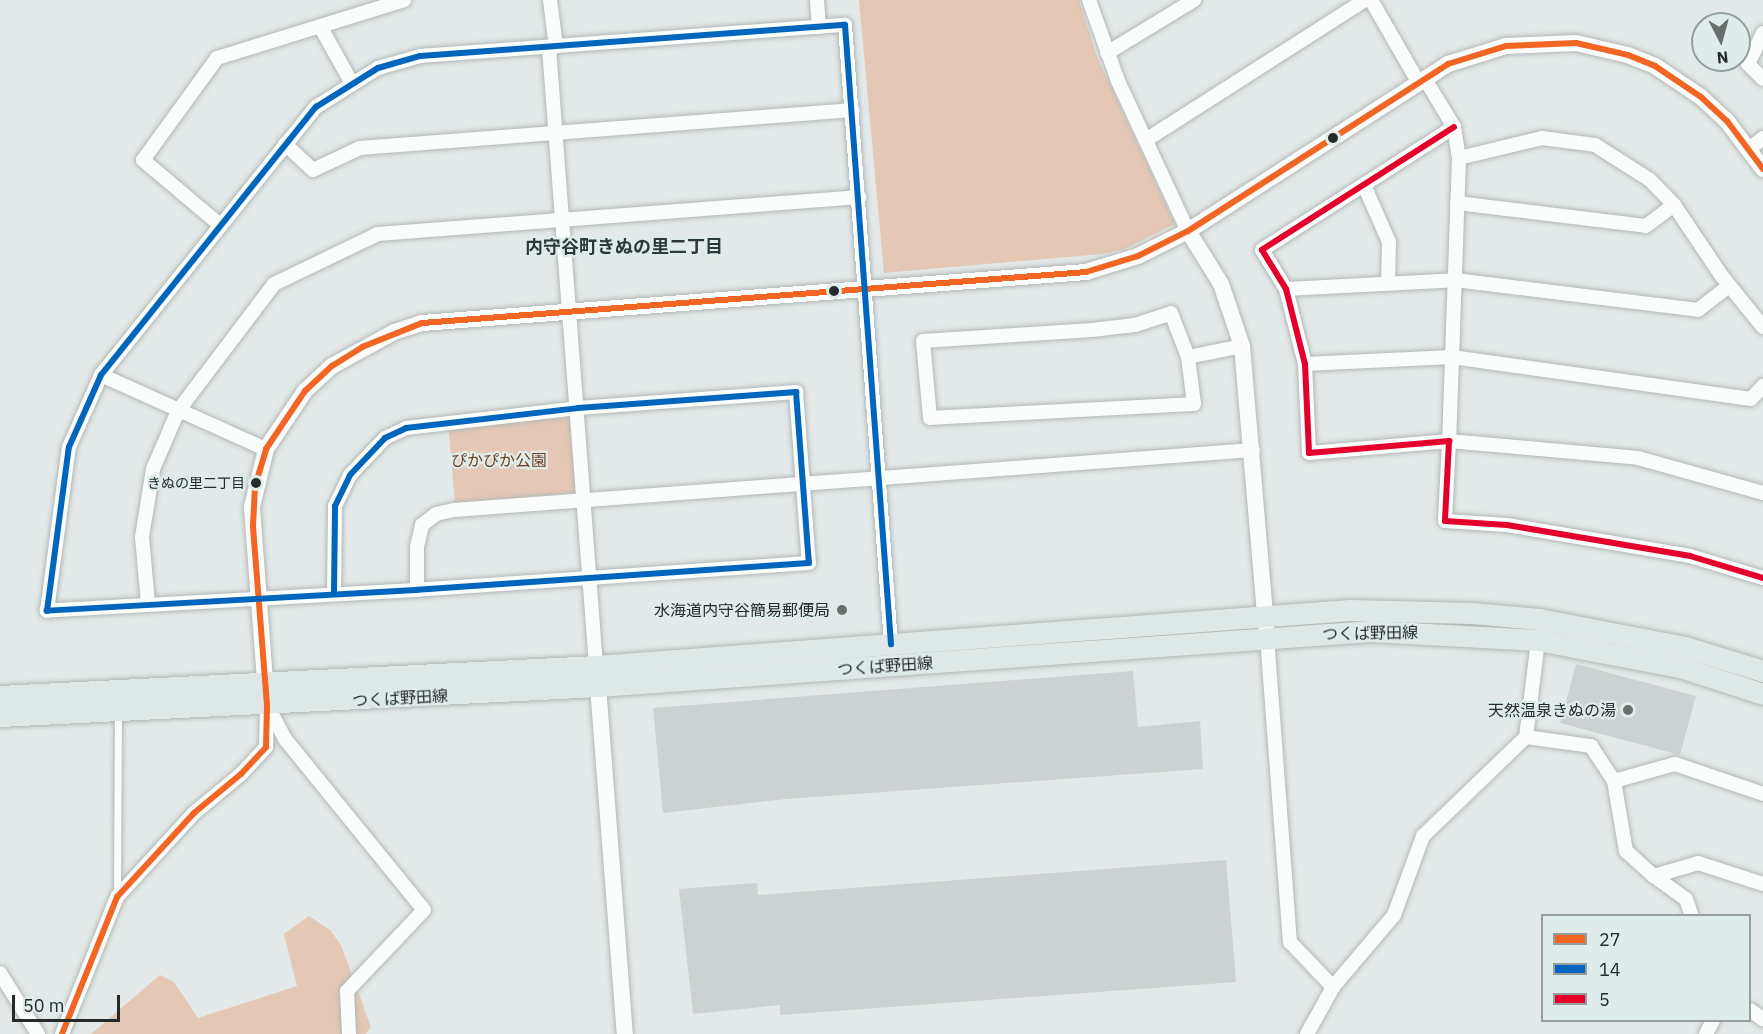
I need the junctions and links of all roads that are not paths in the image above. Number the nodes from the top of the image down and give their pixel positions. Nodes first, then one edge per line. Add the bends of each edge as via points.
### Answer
1 (404, 0) edge
2 (550, 0) edge
3 (817, 0) edge
4 (1194, 0) edge
5 (1365, 0) edge
6 (1371, 0) edge
7 (1093, 2) edge
8 (320, 26) junction
9 (819, 27) junction
10 (1763, 33) edge
11 (552, 48) junction
12 (1107, 53) junction
13 (1763, 79) edge
14 (1422, 81) junction
15 (351, 82) junction
16 (853, 110) junction
17 (1454, 127) junction
18 (556, 134) junction
19 (1763, 138) edge
20 (1146, 140) junction
21 (285, 144) junction
22 (1749, 149) junction
23 (1459, 158) junction
24 (1763, 169) edge
25 (1364, 185) junction
26 (860, 197) junction
27 (1457, 203) junction
28 (1674, 204) junction
29 (562, 218) junction
30 (220, 225) junction
31 (1188, 231) junction
32 (1455, 280) junction
33 (1388, 283) junction
34 (1729, 286) junction
35 (1286, 289) junction
36 (867, 290) junction
37 (570, 312) junction
38 (1763, 327) edge
39 (1242, 346) junction
40 (1188, 357) junction
41 (1452, 357) junction
42 (1305, 364) junction
43 (101, 375) junction
44 (1763, 386) edge
45 (578, 408) junction
46 (178, 411) junction
47 (1449, 441) junction
48 (267, 449) junction
49 (1253, 450) junction
50 (880, 476) junction
51 (804, 481) junction
52 (1763, 493) edge
53 (583, 498) junction
54 (589, 578) junction
55 (1763, 578) edge
56 (417, 590) junction
57 (334, 593) junction
58 (258, 597) junction
59 (148, 603) junction
60 (1266, 627) junction
61 (1538, 640) junction
62 (891, 644) junction
63 (1761, 666) edge
64 (597, 676) junction
65 (265, 684) junction
66 (1763, 694) edge
67 (0, 696) edge
68 (267, 705) junction
69 (118, 712) junction
70 (0, 716) edge
71 (1526, 737) junction
72 (1614, 782) junction
73 (1763, 794) edge
74 (1654, 876) junction
75 (1763, 884) edge
76 (117, 897) junction
77 (1692, 914) edge
78 (0, 973) edge
79 (1333, 987) junction
80 (38, 1034) edge
81 (62, 1034) edge
82 (349, 1034) edge
83 (625, 1034) edge
84 (1307, 1034) edge

1 - 8 street
2 - 11 street
3 - 9 street
4 - 12 street
5 - 20 street
6 - 14 street
7 - 12 street
8 - 15 street
8 - 30 street via 217,58 143,160
9 - 11 street
9 - 16 street via 844,25
10 - 13 street via 1748,64
11 - 15 street via 420,56 378,68
11 - 18 street
12 - 20 street
14 - 17 street
14 - 22 street via 1468,56 1506,46 1554,42 1601,47 1655,66 1678,80 1727,121
14 - 31 street
15 - 21 street via 316,107
16 - 18 street
16 - 26 street
17 - 23 street
17 - 25 street
18 - 21 street via 360,147 313,170
18 - 29 street
19 - 22 street
20 - 31 street
21 - 30 street
22 - 24 street
23 - 27 street
23 - 28 street via 1542,138 1595,146 1650,180
25 - 33 street via 1389,242
25 - 35 street via 1262,250
26 - 29 street
26 - 36 street
27 - 28 street via 1646,226
27 - 32 street
28 - 34 street
29 - 37 street
29 - 46 street via 378,234 274,284
30 - 43 street
31 - 36 street via 1138,256 1086,272
31 - 39 street via 1221,284
32 - 33 street
32 - 34 street via 1698,310
32 - 41 street
33 - 35 street
34 - 38 street
35 - 42 street
36 - 37 street
36 - 50 street
37 - 45 street
37 - 48 street via 422,323 394,332 332,366 305,391
39 - 40 street
39 - 49 street
40 - 40 street via 1194,404 930,418 923,341 1103,329 1135,325 1171,313
41 - 42 street
41 - 44 street via 1751,399
41 - 47 street
42 - 47 street via 1309,453
43 - 46 street
43 - 59 street via 69,447 47,611
45 - 51 street via 796,392
45 - 53 street
45 - 57 street via 427,424 385,438 350,475 335,506
46 - 48 street
46 - 59 street via 153,469 142,537
47 - 52 street via 1638,458
47 - 55 street via 1445,521 1507,525 1690,556
48 - 58 street via 252,507
49 - 50 street
49 - 60 street
50 - 51 street
50 - 62 street
51 - 53 street
51 - 54 street via 809,563
53 - 54 street
53 - 56 street via 436,514 422,525 417,547
54 - 56 street
54 - 64 street
56 - 57 street
57 - 58 street
58 - 59 street
58 - 65 street
60 - 61 main road, つくば野田線
60 - 62 main road, つくば野田線
60 - 63 main road, つくば野田線 via 1417,611 1539,619
60 - 64 main road, つくば野田線
60 - 79 street via 1290,942
61 - 66 main road, つくば野田線 via 1680,667
61 - 71 street
62 - 64 main road, つくば野田線
64 - 65 main road, つくば野田線
64 - 68 main road, つくば野田線
64 - 83 street
65 - 67 main road, つくば野田線
65 - 68 street
68 - 69 main road, つくば野田線
68 - 76 street via 266,747 241,774 194,813
68 - 82 street via 285,739 424,910 347,992
69 - 70 main road, つくば野田線
69 - 76 lane
71 - 72 street via 1591,746
71 - 79 street via 1423,836 1394,915
72 - 73 street via 1675,764
72 - 74 street via 1626,851
74 - 75 street via 1698,862
74 - 77 street via 1686,899
76 - 81 street
78 - 80 street
79 - 84 street

